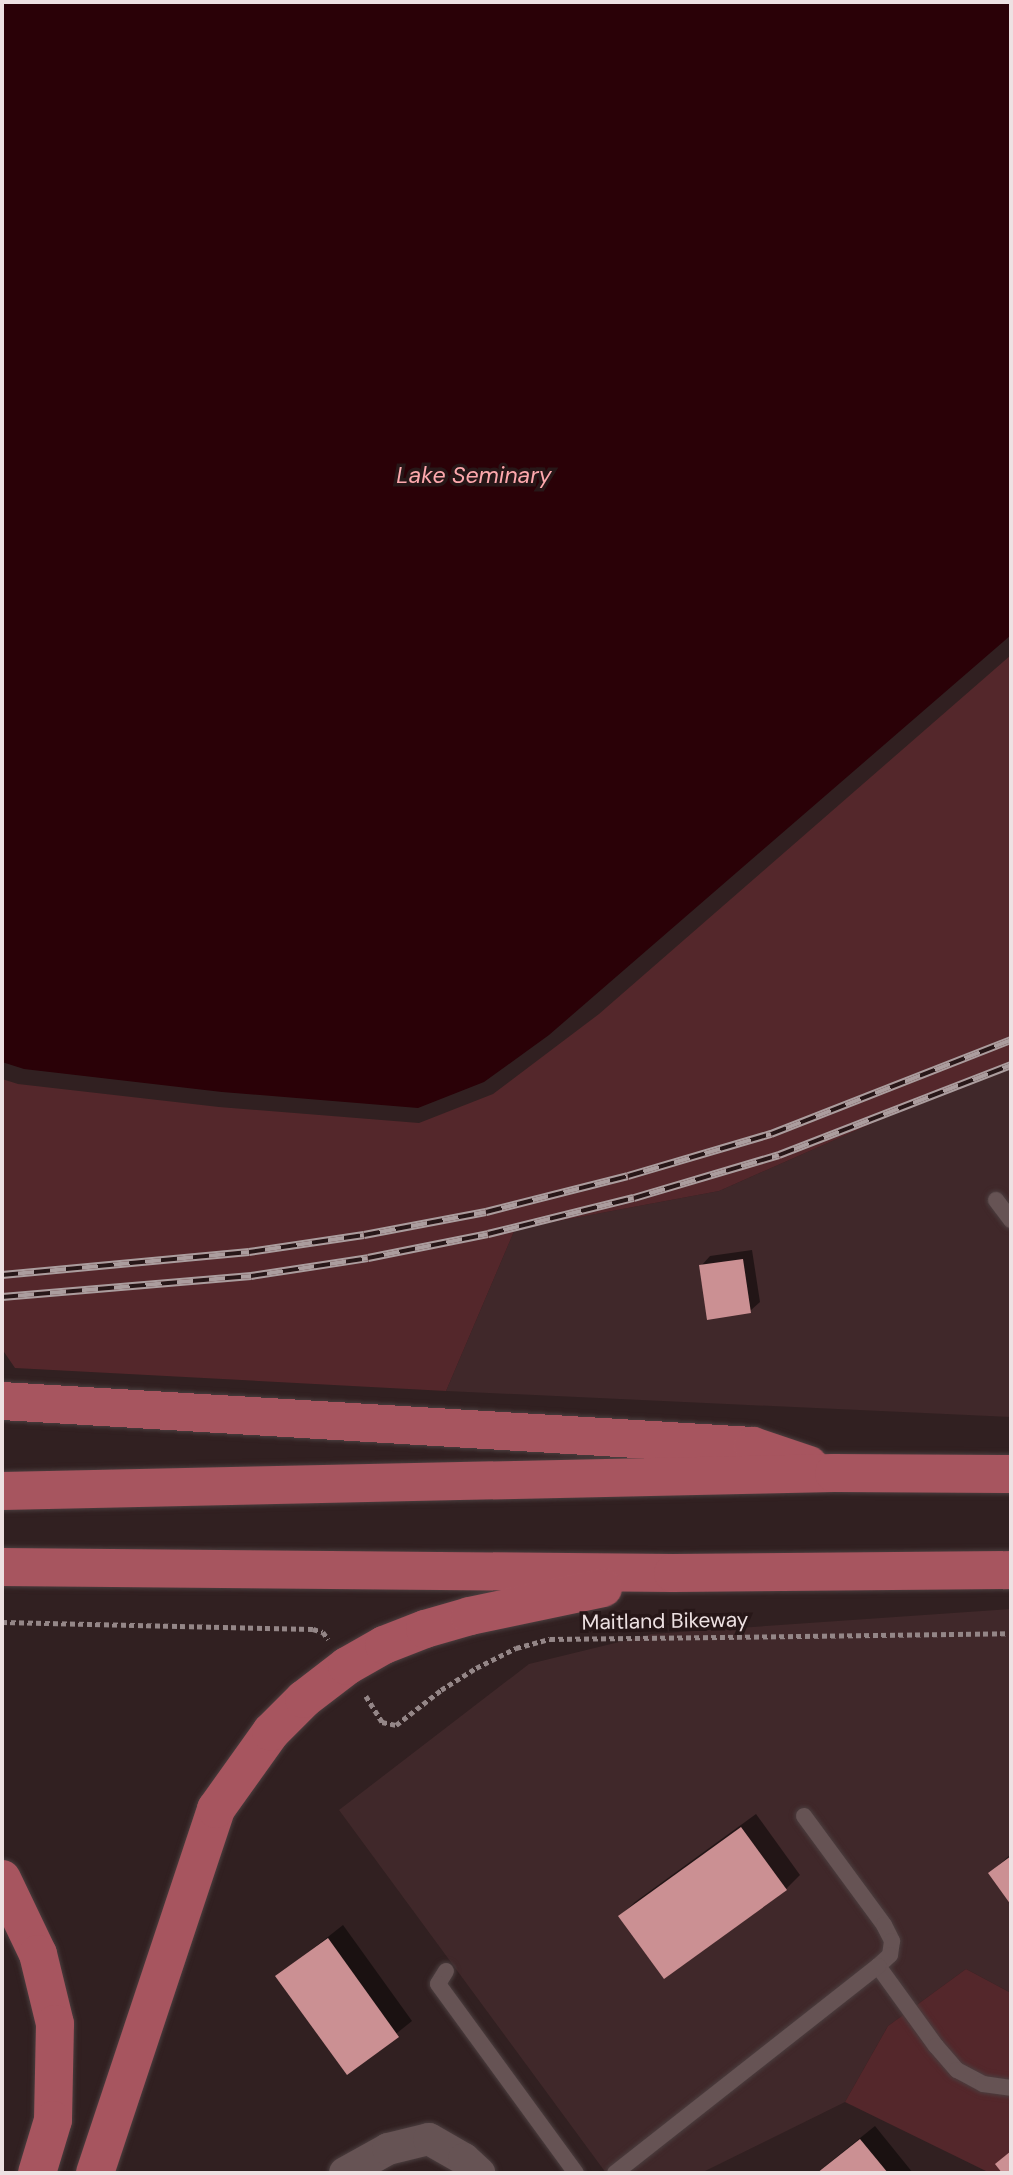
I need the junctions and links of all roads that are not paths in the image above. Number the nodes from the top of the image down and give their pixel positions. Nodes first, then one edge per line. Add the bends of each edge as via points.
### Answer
1 (996, 1200) dead end
2 (1011, 1220) edge
3 (2, 1401) edge
4 (834, 1473) junction
5 (1011, 1474) edge
6 (2, 1492) edge
7 (2, 1567) edge
8 (1011, 1570) edge
9 (673, 1573) junction
10 (804, 1816) dead end
11 (2, 1879) edge
12 (878, 1966) junction
13 (446, 1971) dead end
14 (1011, 2088) edge
15 (37, 2173) edge
16 (95, 2173) edge
17 (345, 2173) edge
18 (479, 2173) edge
19 (576, 2173) edge
20 (615, 2173) edge

1 - 2 lane
3 - 4 main road via 753,1446
4 - 5 main road
4 - 6 main road
7 - 9 main road
8 - 9 main road
9 - 16 main road via 425,1629 384,1645 304,1699 271,1732 216,1808
10 - 12 lane via 892,1941 890,1955
11 - 15 main road via 38,1954 55,2024 53,2120
12 - 14 lane via 957,2070 983,2084
12 - 20 lane
13 - 19 lane via 438,1984
17 - 18 street via 388,2149 429,2139

